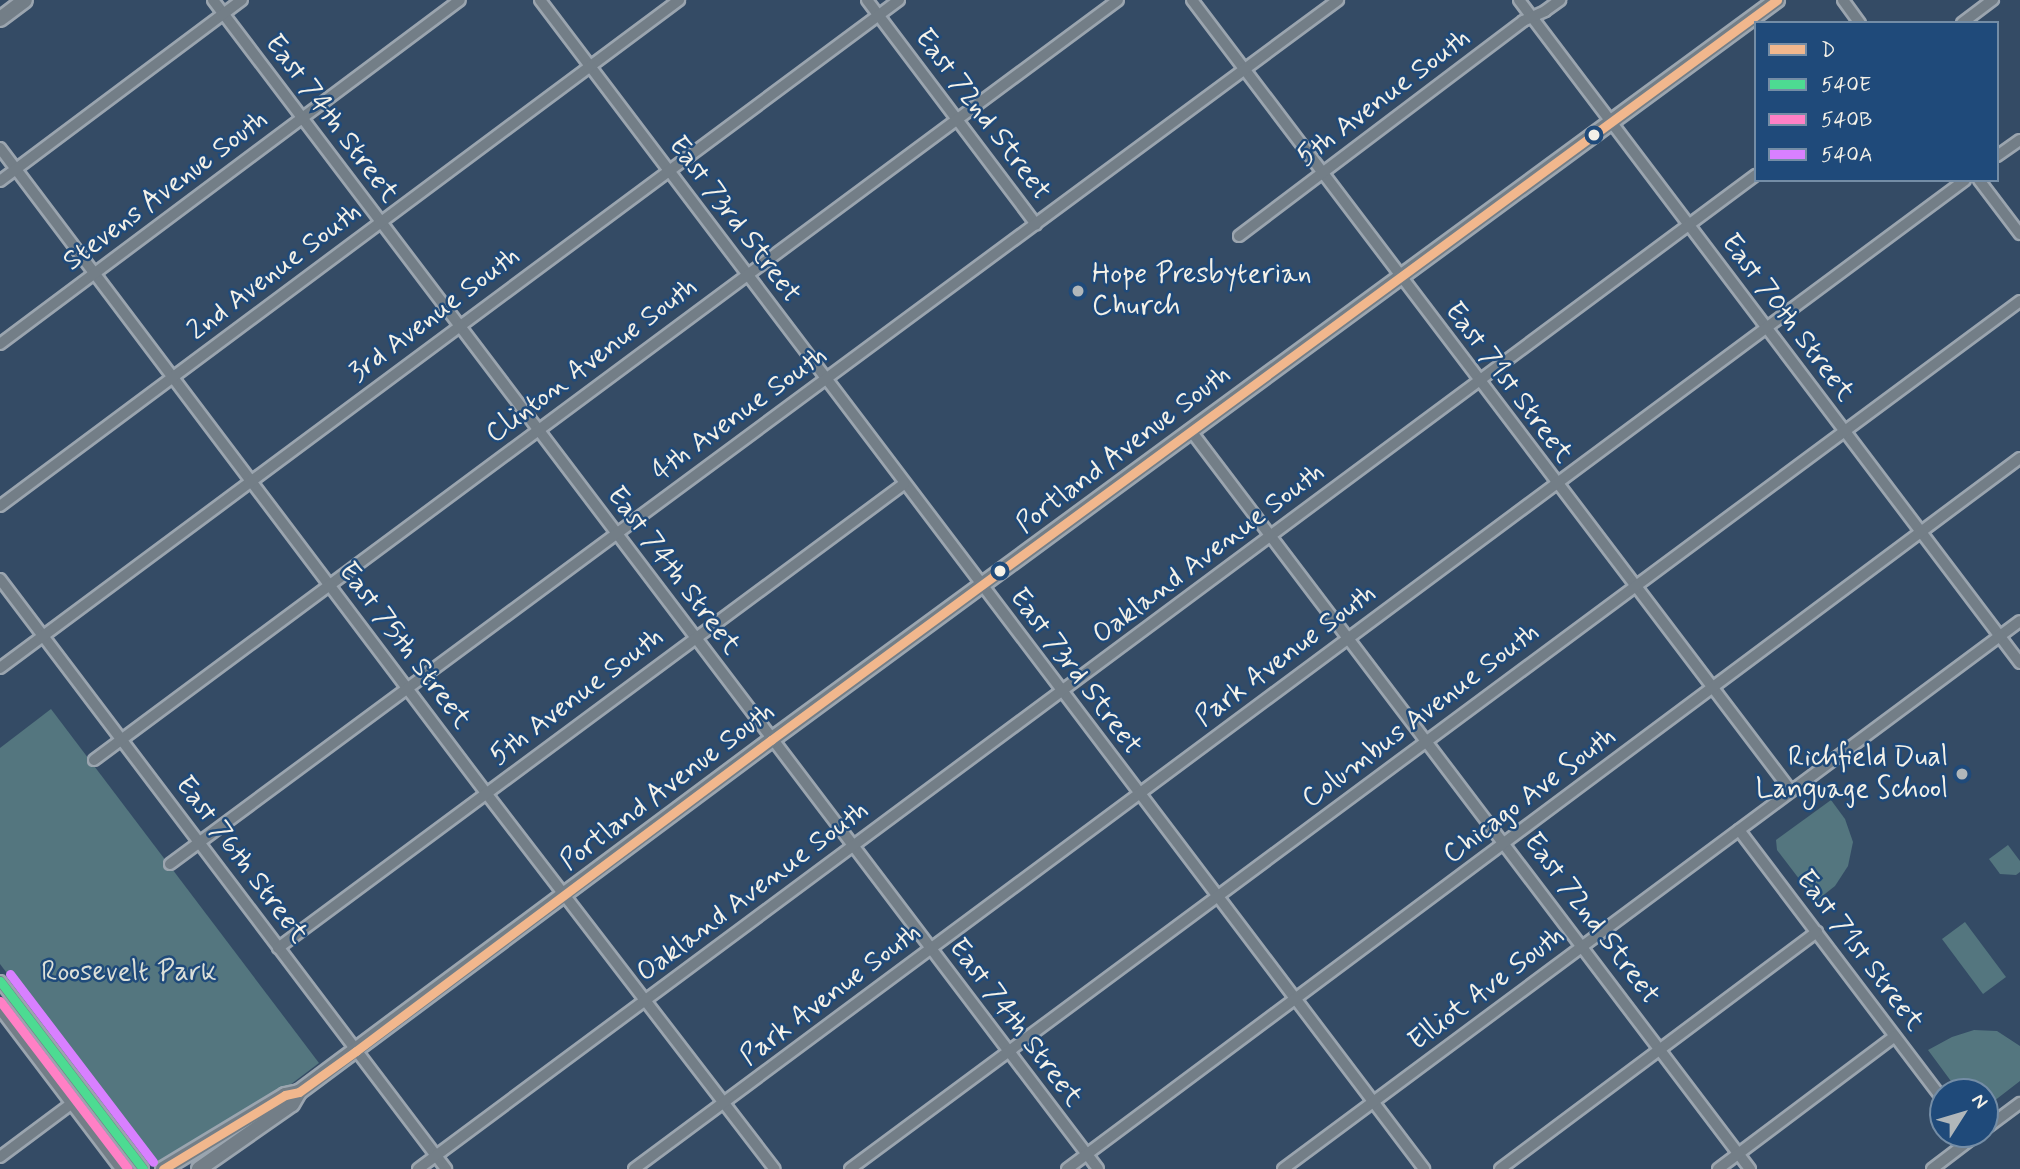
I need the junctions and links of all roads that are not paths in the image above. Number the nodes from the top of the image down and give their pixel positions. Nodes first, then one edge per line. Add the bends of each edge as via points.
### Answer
1 (25, 0) edge
2 (213, 0) edge
3 (242, 0) edge
4 (460, 0) edge
5 (540, 0) edge
6 (679, 0) edge
7 (867, 0) edge
8 (899, 0) edge
9 (1118, 0) edge
10 (1192, 0) edge
11 (1338, 0) edge
12 (1519, 0) edge
13 (1560, 0) edge
14 (1777, 0) edge
15 (1843, 0) edge
16 (1993, 0) edge
17 (223, 14) junction
18 (878, 15) junction
19 (1531, 17) junction
20 (0, 19) edge
21 (1859, 21) edge
22 (1965, 21) edge
23 (590, 66) junction
24 (1244, 69) junction
25 (302, 117) junction
26 (956, 119) junction
27 (1610, 122) junction
28 (2020, 139) edge
29 (0, 148) edge
30 (1999, 155) edge
31 (16, 169) junction
32 (668, 170) junction
33 (1322, 174) junction
34 (1754, 176) edge
35 (0, 181) edge
36 (1962, 182) edge
37 (1981, 182) edge
38 (381, 221) junction
39 (1036, 224) junction
40 (1687, 225) junction
41 (2020, 234) edge
42 (1239, 236) dead end
43 (94, 273) junction
44 (747, 275) junction
45 (1400, 278) junction
46 (2020, 301) edge
47 (459, 325) junction
48 (1766, 328) junction
49 (0, 344) edge
50 (173, 377) junction
51 (825, 380) junction
52 (1478, 381) junction
53 (538, 430) junction
54 (1191, 431) junction
55 (1844, 432) junction
56 (2020, 458) edge
57 (251, 481) junction
58 (904, 484) junction
59 (1556, 485) junction
60 (0, 506) edge
61 (1922, 533) junction
62 (616, 534) junction
63 (1270, 537) junction
64 (0, 579) edge
65 (329, 585) junction
66 (1635, 585) junction
67 (982, 587) junction
68 (2020, 621) edge
69 (43, 636) junction
70 (2000, 636) junction
71 (695, 638) junction
72 (1348, 639) junction
73 (2020, 663) edge
74 (0, 668) edge
75 (1713, 688) junction
76 (408, 689) junction
77 (1061, 692) junction
78 (122, 738) junction
79 (771, 740) junction
80 (1426, 740) junction
81 (94, 760) dead end
82 (1791, 791) junction
83 (486, 793) junction
84 (1139, 794) junction
85 (1739, 830) junction
86 (200, 842) junction
87 (1504, 843) junction
88 (852, 846) junction
89 (170, 864) dead end
90 (565, 894) junction
91 (1217, 896) junction
92 (1817, 932) junction
93 (1583, 946) junction
94 (278, 948) junction
95 (930, 950) junction
96 (0, 981) edge
97 (1296, 999) junction
98 (645, 1000) junction
99 (0, 1009) edge
100 (1895, 1036) junction
101 (1661, 1049) junction
102 (1008, 1050) junction
103 (356, 1051) junction
104 (1929, 1081) edge
105 (299, 1092) junction
106 (1373, 1102) junction
107 (2020, 1103) edge
108 (71, 1104) junction
109 (723, 1104) junction
110 (1999, 1119) edge
111 (1958, 1148) edge
112 (1738, 1153) junction
113 (1087, 1154) junction
114 (436, 1156) junction
115 (0, 1157) edge
116 (121, 1169) edge
117 (143, 1169) edge
118 (163, 1169) edge
119 (199, 1169) edge
120 (418, 1169) edge
121 (446, 1169) edge
122 (634, 1169) edge
123 (774, 1169) edge
124 (850, 1169) edge
125 (1067, 1169) edge
126 (1098, 1169) edge
127 (1283, 1169) edge
128 (1424, 1169) edge
129 (1500, 1169) edge
130 (1718, 1169) edge
131 (1750, 1169) edge
132 (1932, 1169) edge

1 - 20 main road
2 - 17 street, East 74th Street
3 - 17 street
4 - 25 street, Stevens Avenue South
5 - 23 street, East 73rd Street
6 - 23 street, 2nd Avenue South
7 - 18 street, East 72nd Street
8 - 18 street, 3rd Avenue South
9 - 26 street, Clinton Avenue South
10 - 24 street, East 71st Street
11 - 24 street, 4th Avenue South
12 - 19 street, East 70th Street
13 - 19 street, 5th Avenue South
14 - 27 main road, Portland Avenue South
15 - 21 street
16 - 22 street
17 - 25 street, East 74th Street
17 - 31 street
18 - 26 street, East 72nd Street
18 - 32 street, 3rd Avenue South
19 - 27 street, East 70th Street
19 - 33 street, 5th Avenue South
23 - 32 street, East 73rd Street
23 - 38 street, 2nd Avenue South
24 - 33 street, East 71st Street
24 - 39 street, 4th Avenue South
25 - 38 street, East 74th Street
25 - 43 street, Stevens Avenue South
26 - 39 street, East 72nd Street
26 - 44 street, Clinton Avenue South
27 - 40 street, East 70th Street
27 - 45 main road, Portland Avenue South
28 - 30 street
29 - 31 street, East 75th Street
31 - 35 street
31 - 43 street, East 75th Street
32 - 44 street, East 73rd Street
32 - 47 street, 3rd Avenue South
33 - 42 street, 5th Avenue South
33 - 45 street, East 71st Street
34 - 40 street, Oakland Avenue South
36 - 48 street, Park Avenue South
37 - 41 street
38 - 47 street, East 74th Street
38 - 50 street, 2nd Avenue South
39 - 51 street, 4th Avenue South
40 - 48 street, East 70th Street
40 - 52 street, Oakland Avenue South
43 - 49 street, Stevens Avenue South
43 - 50 street, East 75th Street
44 - 51 street, East 73rd Street
44 - 53 street, Clinton Avenue South
45 - 52 street, East 71st Street
45 - 54 main road, Portland Avenue South
46 - 55 street, Columbus Avenue South
47 - 53 street, East 74th Street
47 - 57 street, 3rd Avenue South
48 - 55 street, East 70th Street
48 - 59 street, Park Avenue South
50 - 57 street, East 75th Street
50 - 60 street, 2nd Avenue South
51 - 58 street, East 73rd Street
51 - 62 street, 4th Avenue South
52 - 59 street, East 71st Street
52 - 63 street, Oakland Avenue South
53 - 62 street, East 74th Street
53 - 65 street, Clinton Avenue South
54 - 63 street, East 72nd Street
54 - 67 main road, Portland Avenue South
55 - 61 street, East 70th Street
55 - 66 street, Columbus Avenue South
56 - 61 street, Chicago Ave South
57 - 65 street, East 75th Street
57 - 69 street, 3rd Avenue South
58 - 67 street, East 73rd Street
58 - 71 street, 5th Avenue South
59 - 66 street, East 71st Street
59 - 72 street, Park Avenue South
61 - 70 street, East 70th Street
61 - 75 street, Chicago Ave South
62 - 71 street, East 74th Street
62 - 76 street, 4th Avenue South
63 - 72 street, East 72nd Street
63 - 77 street, Oakland Avenue South
64 - 69 street, East 76th Street
65 - 76 street, East 75th Street
65 - 78 street, Clinton Avenue South
66 - 75 street, East 71st Street
66 - 80 street, Columbus Avenue South
67 - 77 street, East 73rd Street
67 - 79 main road, Portland Avenue South
68 - 70 street, Elliot Ave South
69 - 74 street, 3rd Avenue South
69 - 78 street, East 76th Street
70 - 73 street, East 70th Street
70 - 82 street, Elliot Ave South
71 - 79 street, East 74th Street
71 - 83 street, 5th Avenue South
72 - 80 street, East 72nd Street
72 - 84 street, Park Avenue South
75 - 82 street, East 71st Street
75 - 87 street, Chicago Ave South
76 - 83 street, East 75th Street
76 - 86 street, 4th Avenue South
77 - 84 street, East 73rd Street
77 - 88 street, Oakland Avenue South
78 - 81 street, Clinton Avenue South
78 - 86 street, East 76th Street
79 - 88 street, East 74th Street
79 - 90 main road, Portland Avenue South
80 - 87 street, East 72nd Street
80 - 91 street, Columbus Avenue South
82 - 85 street, Elliot Ave South
83 - 90 street, East 75th Street
83 - 94 street, 5th Avenue South
84 - 91 street, East 73rd Street
84 - 95 street, Park Avenue South
85 - 92 street, East 71st Street
85 - 93 street, Elliot Ave South
86 - 89 street, 4th Avenue South
86 - 94 street, East 76th Street
87 - 93 street, East 72nd Street
87 - 97 street, Chicago Ave South
88 - 95 street, East 74th Street
88 - 98 street, Oakland Avenue South
90 - 98 street, East 75th Street
90 - 103 main road, Portland Avenue South
91 - 97 street, East 73rd Street
91 - 102 street, Columbus Avenue South
92 - 100 street, East 71st Street
92 - 101 street
93 - 101 street, East 72nd Street
93 - 106 street, Elliot Ave South
94 - 103 street, East 76th Street
95 - 102 street, East 74th Street
95 - 109 street, Park Avenue South
96 - 117 street
97 - 106 street, East 73rd Street
97 - 113 street, Chicago Ave South
98 - 109 street, East 75th Street
98 - 114 street, Oakland Avenue South
99 - 108 street
100 - 104 street, East 71st Street
100 - 112 street
101 - 112 street, East 72nd Street
101 - 129 street
102 - 113 street, East 74th Street
102 - 124 street, Columbus Avenue South
103 - 105 main road, Portland Avenue South
103 - 114 street, East 76th Street
105 - 118 main road, Portland Avenue South via 285,1095
105 - 119 main road, Portland Avenue South via 292,1104
106 - 127 street, Elliot Ave South
106 - 128 street, East 73rd Street
107 - 110 street
108 - 115 street
108 - 116 street
109 - 122 street, Park Avenue South
109 - 123 street, East 75th Street
111 - 132 street
112 - 130 street
112 - 131 street, East 72nd Street
113 - 125 street, Chicago Ave South
113 - 126 street, East 74th Street
114 - 120 street, Oakland Avenue South
114 - 121 street, East 76th Street

